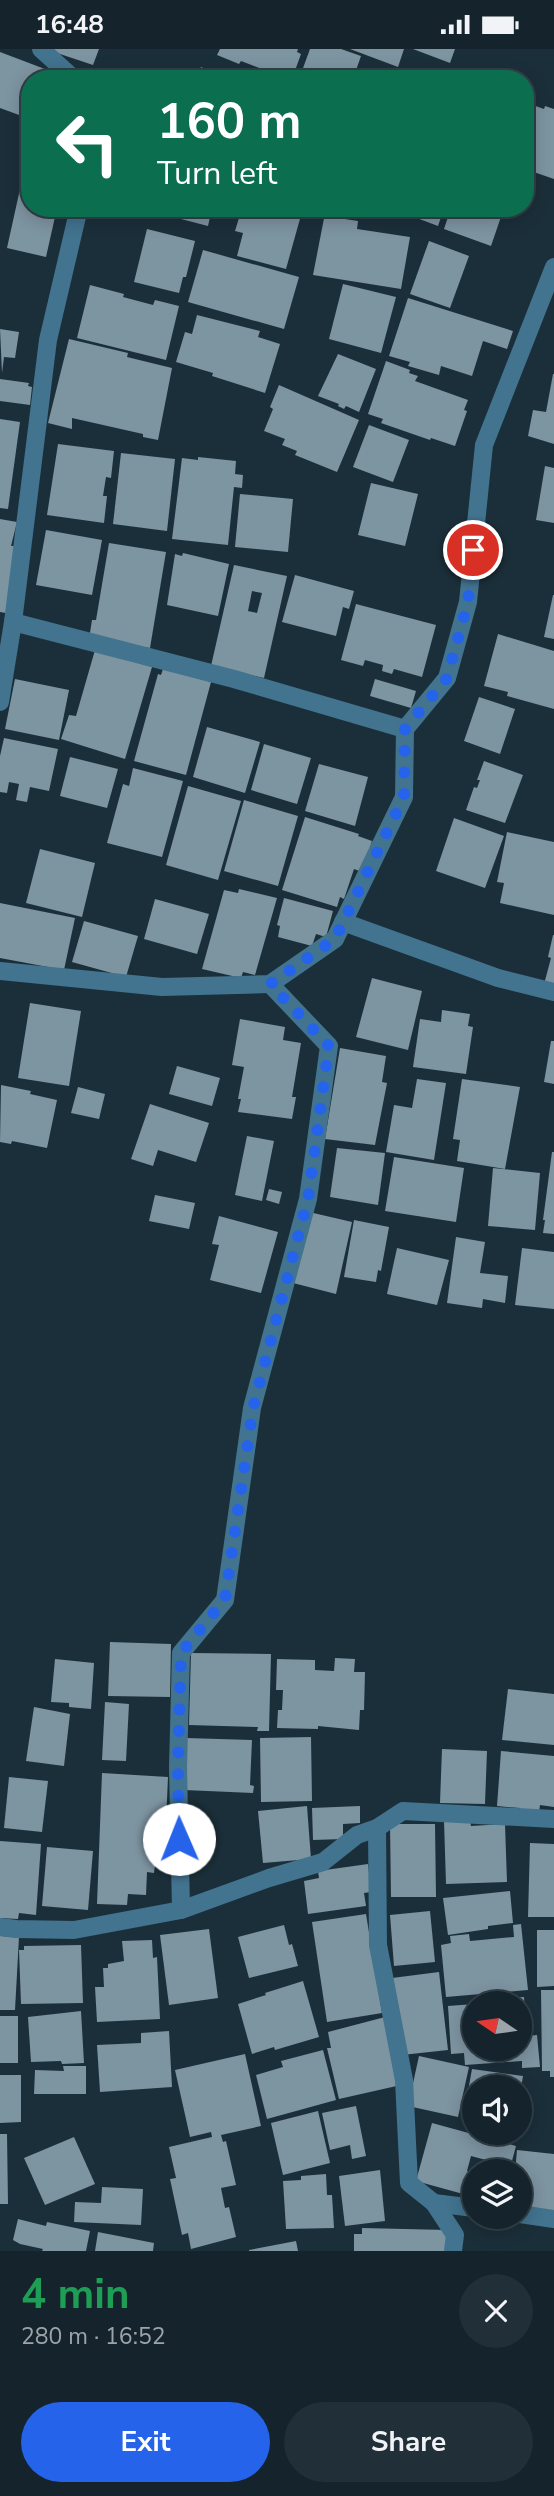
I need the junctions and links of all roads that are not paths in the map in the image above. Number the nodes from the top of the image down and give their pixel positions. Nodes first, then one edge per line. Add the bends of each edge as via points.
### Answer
1 (41, 49) edge
2 (64, 70) edge
3 (77, 217) edge
4 (554, 267) edge
5 (13, 622) junction
6 (0, 702) edge
7 (405, 729) junction
8 (343, 922) junction
9 (0, 971) edge
10 (270, 984) junction
11 (554, 992) edge
12 (554, 1819) edge
13 (377, 1828) junction
14 (181, 1910) junction
15 (0, 1927) edge
16 (434, 2203) junction
17 (462, 2206) edge
18 (532, 2216) edge
19 (554, 2219) edge
20 (453, 2251) edge

1 - 2 street
3 - 5 street via 48,340
4 - 7 street via 484,445 468,602 447,678
5 - 6 street
5 - 7 street
7 - 8 street via 404,797
8 - 10 street via 335,939
8 - 11 street via 498,978
9 - 10 street via 162,987
10 - 14 street via 329,1046 308,1199 253,1408 225,1599 181,1653
12 - 13 street via 403,1811
13 - 14 street via 357,1835 323,1862
13 - 16 street via 378,1945 404,2080 409,2183
14 - 15 street via 74,1930
16 - 17 street
16 - 20 street via 455,2235
18 - 19 street

